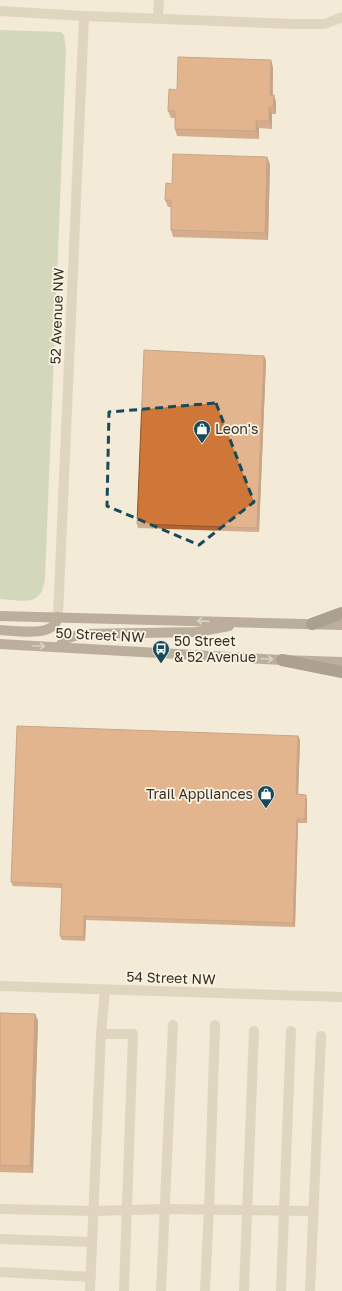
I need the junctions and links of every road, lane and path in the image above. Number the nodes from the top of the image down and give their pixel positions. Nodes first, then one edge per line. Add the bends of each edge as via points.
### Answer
1 (160, 0) edge
2 (0, 11) edge
3 (84, 16) junction
4 (342, 17) edge
5 (158, 18) junction
6 (342, 613) edge
7 (0, 616) edge
8 (58, 617) junction
9 (246, 622) junction
10 (312, 624) junction
11 (342, 625) edge
12 (0, 630) edge
13 (0, 644) edge
14 (59, 647) junction
15 (282, 660) junction
16 (342, 662) edge
17 (342, 672) edge
18 (0, 986) edge
19 (105, 990) junction
20 (342, 998) edge
21 (173, 1025) dead end
22 (214, 1025) dead end
23 (254, 1031) dead end
24 (291, 1031) dead end
25 (101, 1034) junction
26 (321, 1036) dead end
27 (0, 1208) edge
28 (165, 1209) junction
29 (209, 1209) junction
30 (127, 1210) junction
31 (248, 1210) junction
32 (284, 1210) junction
33 (94, 1211) junction
34 (313, 1211) junction
35 (0, 1239) edge
36 (92, 1242) junction
37 (0, 1272) edge
38 (91, 1277) junction
39 (90, 1291) edge
40 (124, 1291) edge
41 (161, 1291) edge
42 (205, 1291) edge
43 (244, 1291) edge
44 (281, 1291) edge
45 (310, 1291) edge

1 - 5 street
2 - 3 street
3 - 5 street
3 - 8 street, 52 Avenue NW
4 - 5 street via 325,24
6 - 10 highway
7 - 8 main road, 50 Street NW
9 -> 8 main road, 50 Street NW
8 - 12 main road via 56,624 49,629
9 - 10 main road, 50 Street NW
9 - 14 main road via 197,632 82,634 65,639
10 - 11 main road, 50 Street NW
13 -> 14 main road, 50 Street NW
14 -> 15 main road, 50 Street NW
15 - 16 main road, 50 Street NW
15 - 17 highway
18 - 19 street, 54 Street NW
19 - 20 street, 54 Street NW
19 - 25 street
21 - 28 street
22 - 29 street
23 - 31 street
24 - 32 street
25 - 30 street via 133,1034
25 - 33 street
26 - 34 street
27 - 33 street
28 - 29 street
28 - 30 street
28 - 41 street
29 - 31 street
29 - 42 street
30 - 33 street
30 - 40 street
31 - 32 street
31 - 43 street
32 - 34 street
32 - 44 street
33 - 36 street
34 - 45 street
35 - 36 street
36 - 38 street
37 - 38 street
38 - 39 street

